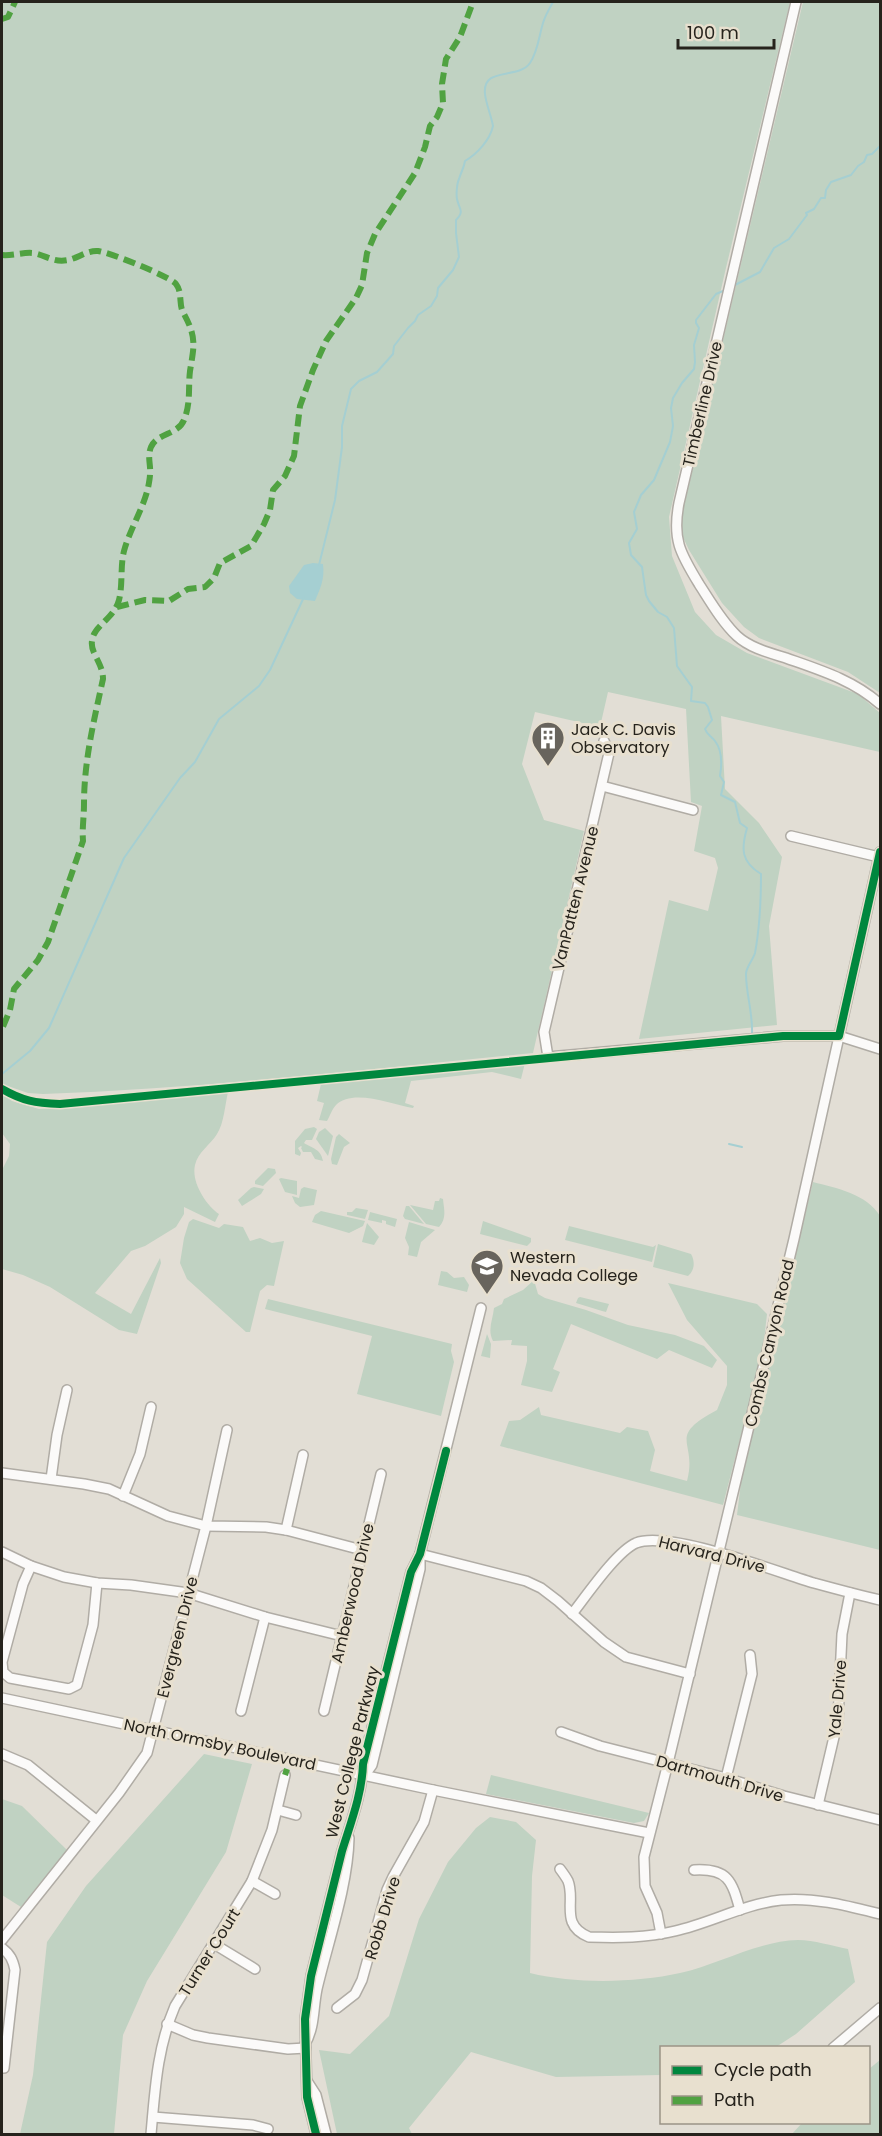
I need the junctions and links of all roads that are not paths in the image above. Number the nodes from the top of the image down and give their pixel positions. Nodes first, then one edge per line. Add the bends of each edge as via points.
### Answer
1 (796, 2) edge
2 (880, 704) edge
3 (604, 741) dead end
4 (602, 786) junction
5 (693, 810) dead end
6 (791, 836) dead end
7 (880, 854) edge
8 (839, 1036) junction
9 (880, 1049) edge
10 (481, 1308) dead end
11 (67, 1390) dead end
12 (151, 1407) dead end
13 (227, 1430) dead end
14 (303, 1455) dead end
15 (2, 1473) edge
16 (381, 1474) dead end
17 (51, 1479) junction
18 (123, 1496) junction
19 (206, 1526) junction
20 (286, 1530) junction
21 (362, 1550) junction
22 (2, 1552) edge
23 (719, 1552) junction
24 (420, 1554) junction
25 (31, 1566) junction
26 (97, 1583) junction
27 (188, 1593) junction
28 (850, 1593) junction
29 (880, 1600) edge
30 (572, 1614) junction
31 (264, 1617) junction
32 (342, 1636) junction
33 (750, 1655) dead end
34 (690, 1674) junction
35 (2, 1698) edge
36 (241, 1711) dead end
37 (324, 1711) dead end
38 (154, 1731) junction
39 (561, 1732) dead end
40 (2, 1754) edge
41 (668, 1763) junction
42 (287, 1768) junction
43 (364, 1776) junction
44 (726, 1778) junction
45 (433, 1790) junction
46 (818, 1805) junction
47 (278, 1810) junction
48 (296, 1815) dead end
49 (96, 1820) junction
50 (880, 1820) edge
51 (649, 1833) junction
52 (560, 1869) dead end
53 (694, 1870) dead end
54 (252, 1881) junction
55 (275, 1894) dead end
56 (740, 1910) junction
57 (880, 1914) edge
58 (661, 1934) junction
59 (2, 1940) edge
60 (214, 1944) junction
61 (2, 1948) edge
62 (255, 1969) dead end
63 (338, 2008) dead end
64 (880, 2008) edge
65 (167, 2024) junction
66 (305, 2046) junction
67 (835, 2046) edge
68 (2, 2068) edge
69 (307, 2080) junction
70 (153, 2117) junction
71 (267, 2129) dead end
72 (151, 2134) edge
73 (316, 2134) edge
74 (326, 2134) edge

1 - 2 street, Timberline Drive via 675,531 694,575 736,635 764,651 837,676
3 - 4 street, VanPatten Avenue via 609,753
4 - 5 street
4 - 8 street, VanPatten Avenue via 548,1010 544,1032 548,1057 783,1036
6 - 7 street
7 - 8 street, Combs Canyon Road
8 - 9 street
8 - 23 street, Combs Canyon Road
10 - 24 street, West College Parkway
11 - 17 street
12 - 18 street via 140,1454
13 - 19 street, Evergreen Drive
14 - 20 street
15 - 17 street
16 - 21 street, Amberwood Drive
17 - 18 street via 93,1485
18 - 19 street via 168,1516
19 - 20 street
19 - 27 street, Evergreen Drive
20 - 21 street
21 - 32 street, Amberwood Drive
22 - 25 street
23 - 28 street, Harvard Drive
23 - 30 street, Harvard Drive via 655,1539 637,1543 618,1557
23 - 34 street, Combs Canyon Road
24 - 30 street via 526,1581 541,1588
24 - 43 street, West College Parkway via 411,1572 363,1764
25 - 26 street via 64,1578
25 - 26 street via 2,1662 3,1672 10,1678 69,1689 77,1685 93,1624
26 - 27 street
27 - 31 street
27 - 38 street, Evergreen Drive
28 - 29 street, Harvard Drive
28 - 46 street, Yale Drive via 842,1634 838,1720
30 - 34 street via 626,1657
31 - 32 street
31 - 36 street
32 - 37 street, Amberwood Drive
33 - 44 street via 752,1674
34 - 41 street, Combs Canyon Road
35 - 38 street, North Ormsby Boulevard
38 - 42 street, North Ormsby Boulevard
38 - 49 street, Evergreen Drive via 140,1764
39 - 41 street, Dartmouth Drive
40 - 49 street via 27,1765
41 - 44 street, Dartmouth Drive
41 - 51 street, Combs Canyon Road
42 - 43 street, North Ormsby Boulevard
42 - 47 street, Turner Court
43 - 45 street, North Ormsby Boulevard
43 - 66 street, West College Parkway
44 - 46 street, Dartmouth Drive
45 - 51 street, North Ormsby Boulevard
45 - 63 street, Robb Drive via 424,1822 387,1890 363,1980 355,1994
46 - 50 street, Dartmouth Drive
47 - 48 street
47 - 54 street, Turner Court
49 - 59 street, Evergreen Drive
51 - 58 street, Combs Canyon Road via 643,1873
52 - 58 street via 570,1890 571,1919 581,1934 627,1938
53 - 56 street via 710,1869 726,1877 734,1887
54 - 55 street
54 - 60 street, Turner Court
56 - 57 street via 797,1899
56 - 58 street
60 - 62 street
60 - 65 street, Turner Court
61 - 68 street via 8,1952 15,1970
64 - 67 street
65 - 66 street via 208,2038 288,2049
65 - 70 street, Turner Court via 157,2069
66 - 69 street, West College Parkway
69 - 73 street, West College Parkway
69 - 74 street, West College Parkway via 316,2095
70 - 71 street
70 - 72 street, Turner Court

